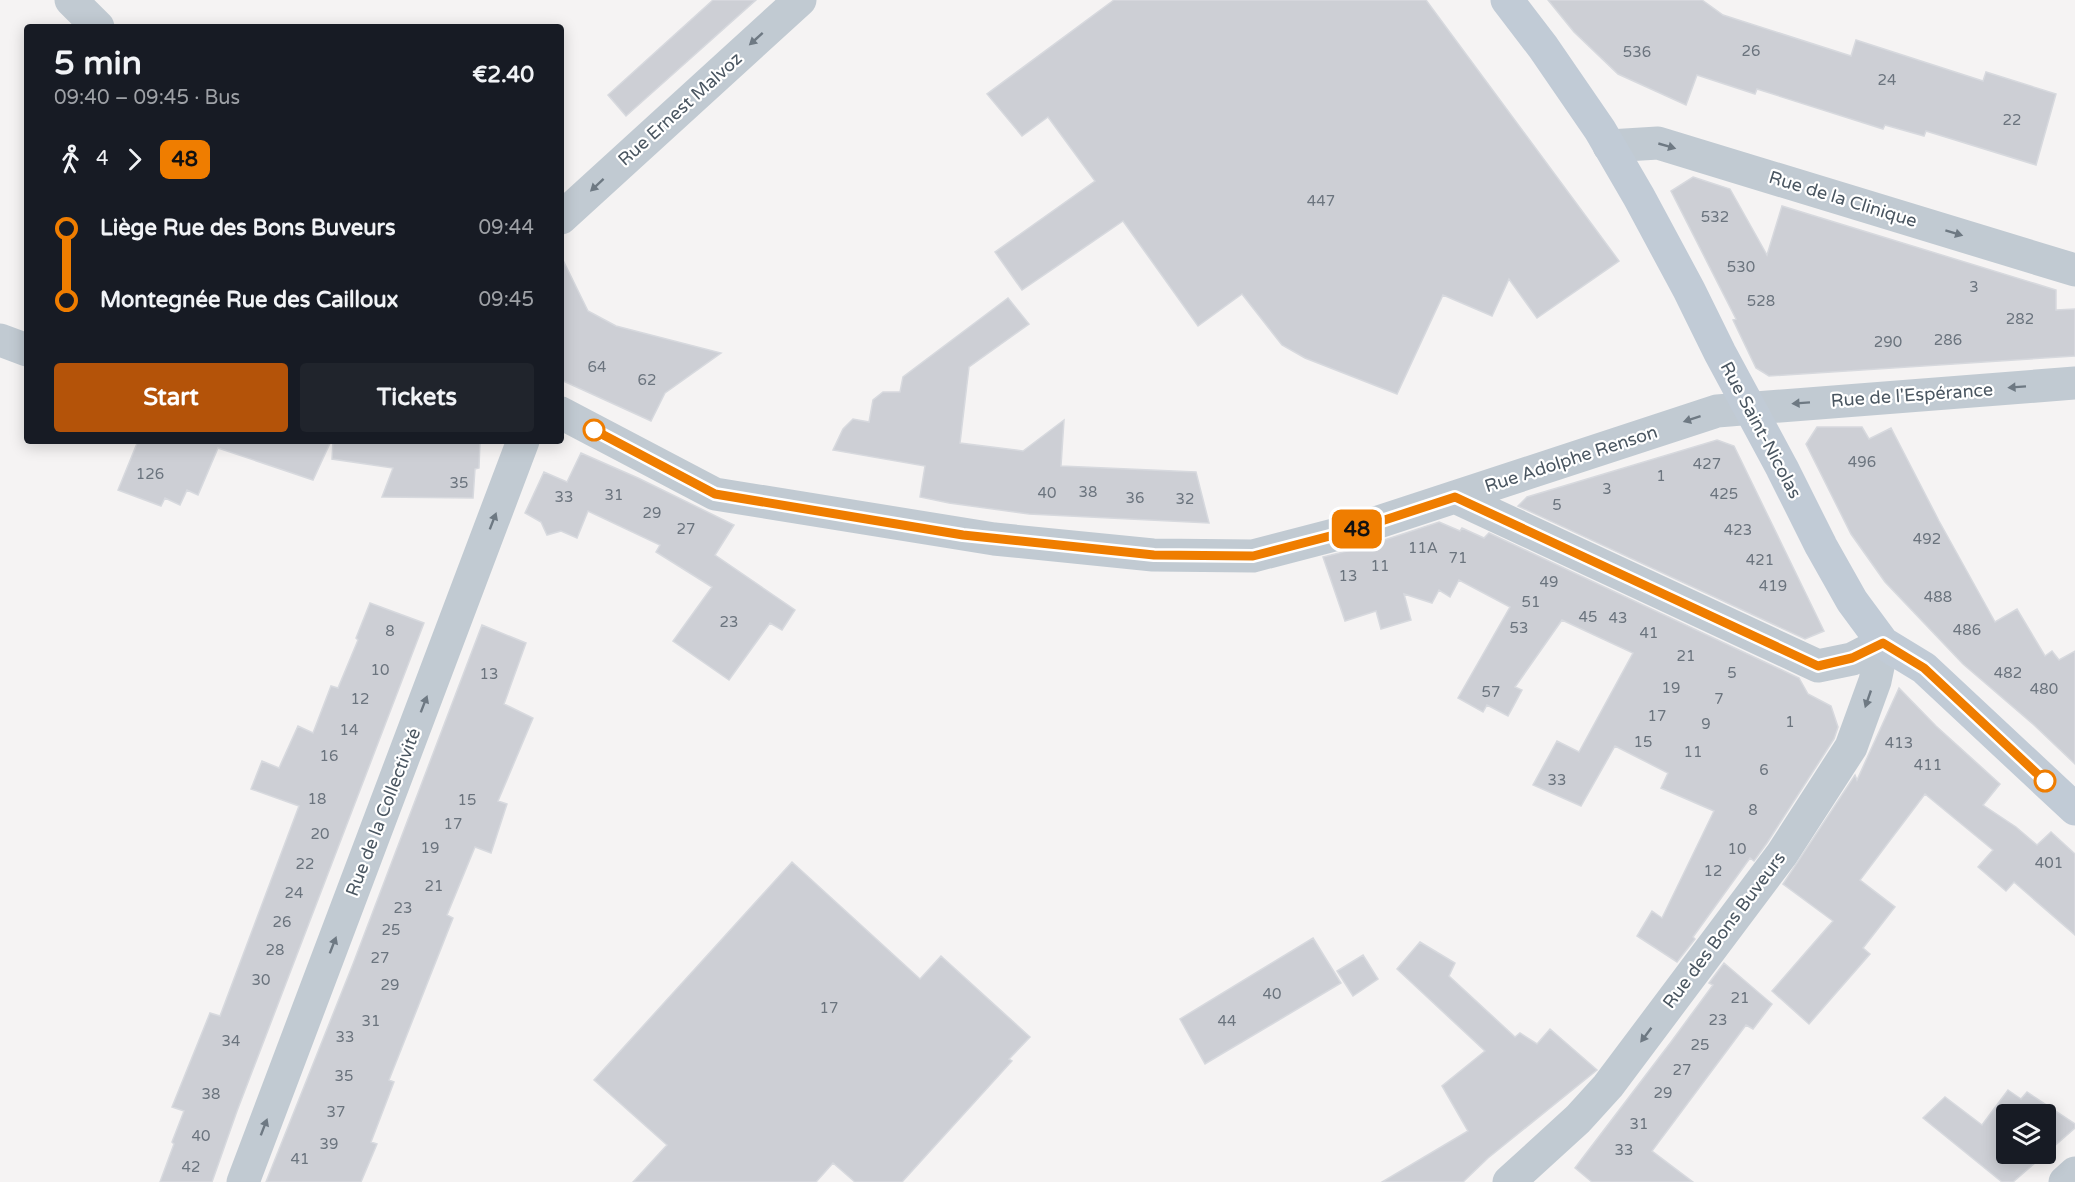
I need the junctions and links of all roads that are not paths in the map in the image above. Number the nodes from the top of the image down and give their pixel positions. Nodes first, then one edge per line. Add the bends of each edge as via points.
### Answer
1 (70, 0) edge
2 (800, 0) edge
3 (1508, 0) edge
4 (95, 24) edge
5 (1609, 146) junction
6 (564, 215) edge
7 (2075, 270) edge
8 (0, 340) edge
9 (24, 349) edge
10 (2075, 383) edge
11 (1749, 407) junction
12 (564, 415) edge
13 (522, 444) edge
14 (1455, 497) junction
15 (1883, 643) junction
16 (2075, 809) edge
17 (2075, 1173) edge
18 (243, 1182) edge
19 (1509, 1182) edge
20 (2065, 1182) edge

1 - 4 street
2 -> 6 street, Rue Ernest Malvoz
3 - 5 street, Rue Saint-Nicolas
5 -> 7 street, Rue de la Clinique via 1658,143
5 - 11 street, Rue Saint-Nicolas via 1642,201
8 - 9 street
10 -> 11 street, Rue de l'Espérance
11 -> 14 street, Rue Adolphe Renson via 1717,411
11 - 15 street, Rue Saint-Nicolas via 1852,601
12 - 14 street, Rue Adolphe Renson via 715,494 963,535 1154,555 1253,556 1357,529
18 -> 13 street, Rue de la Collectivité
14 - 15 street via 1818,666 1852,658
15 - 16 street, Rue Saint-Nicolas via 1924,668
15 -> 19 street, Rue des Bons Buveurs via 1875,681 1851,747 1782,854 1608,1086
17 - 20 street

